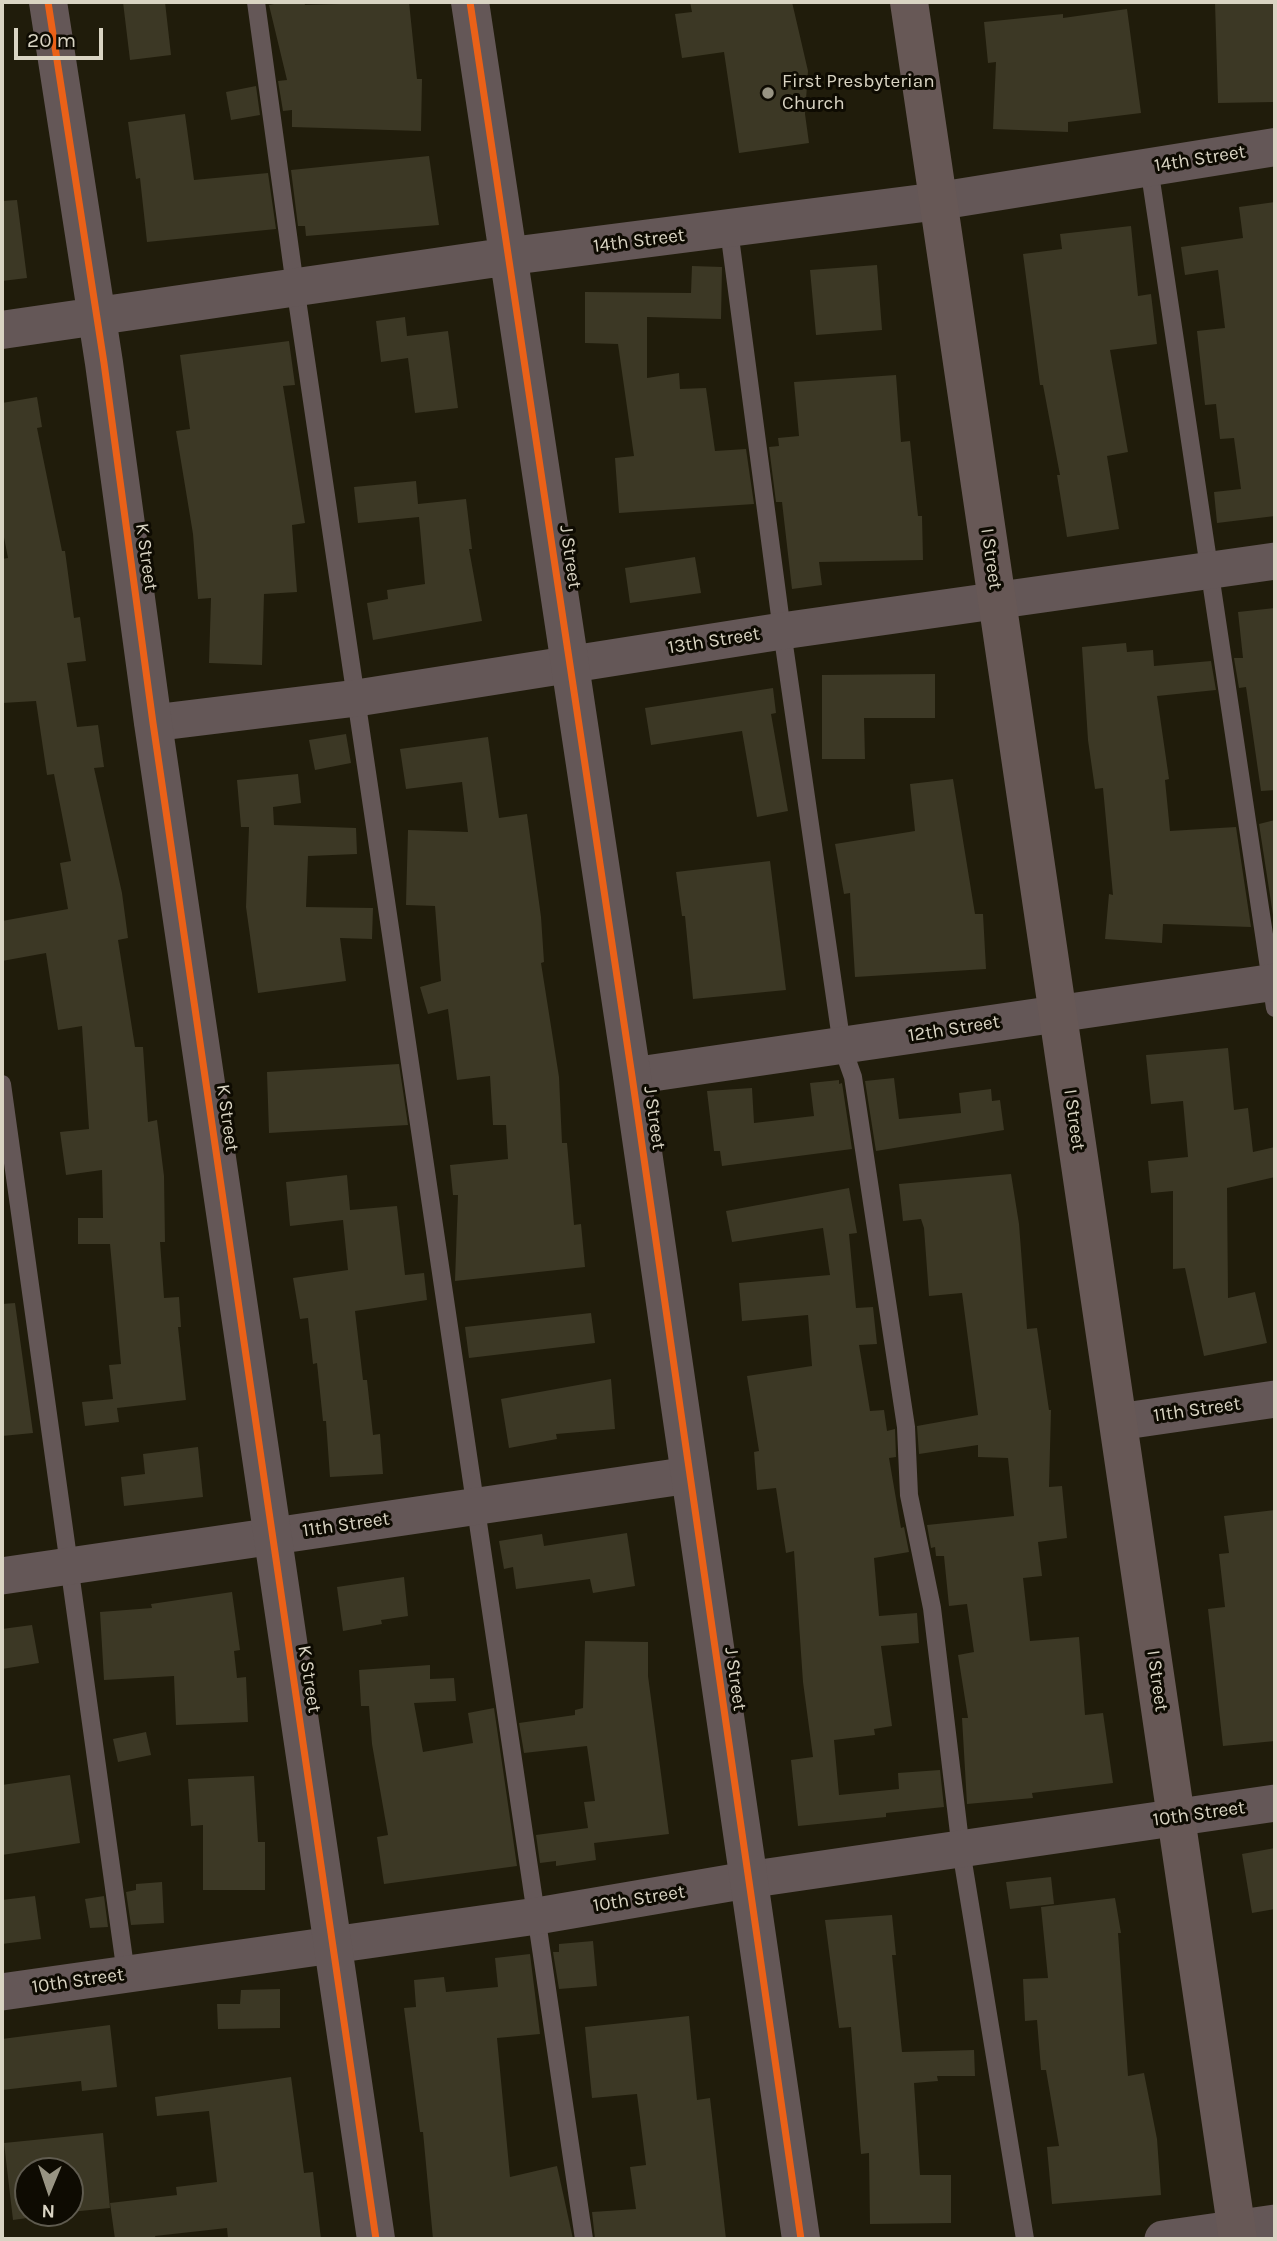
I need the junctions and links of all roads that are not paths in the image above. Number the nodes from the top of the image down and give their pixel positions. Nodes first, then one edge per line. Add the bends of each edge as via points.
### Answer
1 (48, 2) edge
2 (256, 2) edge
3 (470, 2) edge
4 (909, 2) edge
5 (1275, 147) edge
6 (1149, 167) junction
7 (939, 201) junction
8 (729, 230) junction
9 (510, 256) junction
10 (295, 286) junction
11 (96, 316) junction
12 (2, 330) edge
13 (1275, 561) edge
14 (1210, 570) junction
15 (997, 600) junction
16 (782, 631) junction
17 (569, 663) junction
18 (357, 698) junction
19 (153, 723) junction
20 (1274, 991) edge
21 (1058, 1014) junction
22 (842, 1046) junction
23 (632, 1076) junction
24 (2, 1084) edge
25 (1275, 1399) edge
26 (1118, 1422) junction
27 (690, 1475) junction
28 (476, 1507) junction
29 (273, 1535) junction
30 (69, 1567) junction
31 (2, 1576) edge
32 (1275, 1803) edge
33 (1177, 1817) junction
34 (961, 1850) junction
35 (747, 1880) junction
36 (537, 1916) junction
37 (333, 1944) junction
38 (126, 1974) junction
39 (2, 1992) edge
40 (1275, 2223) edge
41 (1237, 2234) edge
42 (376, 2239) edge
43 (584, 2239) edge
44 (801, 2239) edge
45 (1025, 2239) edge
46 (1163, 2239) edge

1 - 11 street, K Street
2 - 10 lane
3 - 9 street, J Street
4 - 7 main road, I Street
5 - 6 street, 14th Street
6 - 7 street, 14th Street
6 - 14 lane
7 - 8 street, 14th Street
7 - 15 main road, I Street
8 - 9 street, 14th Street
8 - 16 lane
9 - 10 street, 14th Street
9 - 17 street, J Street
10 - 11 street, 14th Street
10 - 18 lane
11 - 12 street, 14th Street
11 - 19 street, K Street
13 - 14 street, 13th Street
14 - 15 street, 13th Street
14 - 20 lane
15 - 16 street, 13th Street
15 - 21 main road, I Street
16 - 17 street, 13th Street
16 - 22 lane
17 - 18 street, 13th Street
17 - 23 street, J Street
18 - 19 street, 13th Street
18 - 28 lane
19 - 29 street, K Street
20 - 21 street, 12th Street
21 - 22 street, 12th Street
21 - 26 main road, I Street
22 - 23 street, 12th Street
22 - 34 lane via 853,1077 904,1413 909,1495 932,1608
23 - 27 street, J Street
24 - 30 lane
25 - 26 street, 11th Street
26 - 33 main road, I Street
27 - 28 street, 11th Street
27 - 35 street, J Street
28 - 29 street, 11th Street
28 - 36 lane
29 - 30 street, 11th Street
29 - 37 street, K Street
30 - 31 street, 11th Street
30 - 38 lane
32 - 33 street, 10th Street
33 - 34 street, 10th Street
33 - 41 main road, I Street
34 - 35 street, 10th Street
34 - 45 lane
35 - 36 street, 10th Street
35 - 44 street, J Street
36 - 37 street, 10th Street
36 - 43 lane
37 - 38 street, 10th Street
37 - 42 street, K Street
38 - 39 street, 10th Street
40 - 41 street
41 - 46 street

